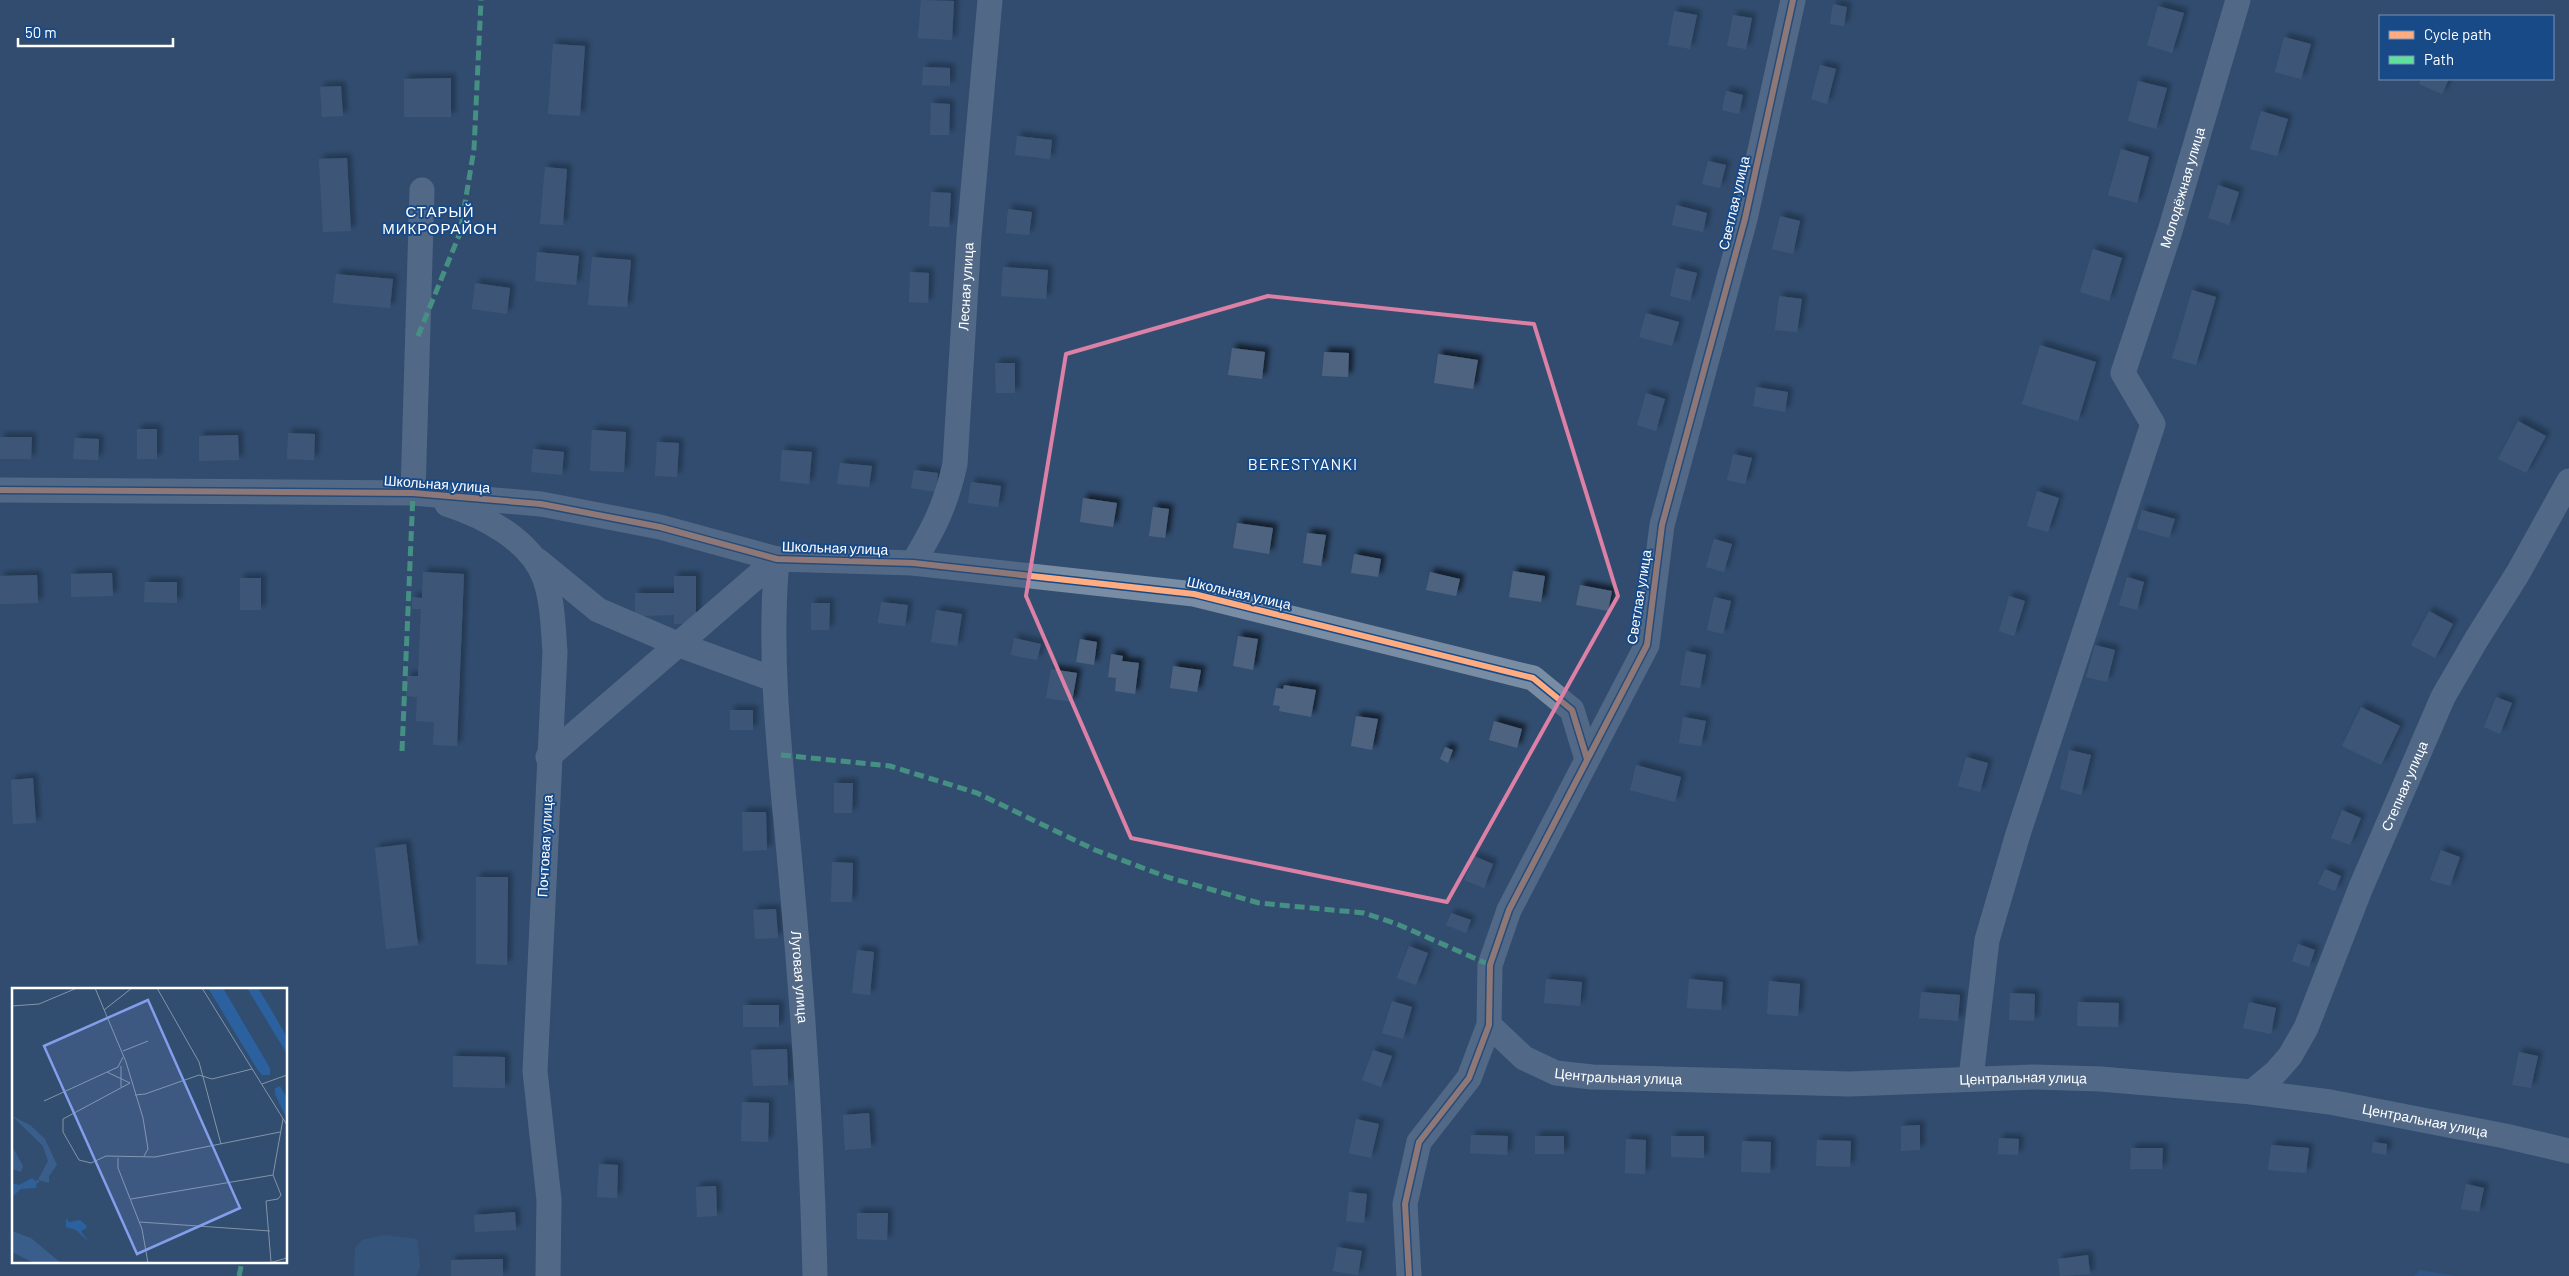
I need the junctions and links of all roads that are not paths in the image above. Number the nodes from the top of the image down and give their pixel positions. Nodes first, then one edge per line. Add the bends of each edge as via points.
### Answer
1 (990, 0) edge
2 (1793, 0) edge
3 (2238, 0) edge
4 (422, 190) dead end
5 (2569, 481) edge
6 (0, 490) edge
7 (413, 493) junction
8 (531, 555) junction
9 (777, 559) junction
10 (913, 563) junction
11 (677, 644) junction
12 (774, 679) junction
13 (548, 757) junction
14 (1587, 759) junction
15 (1489, 1025) junction
16 (1971, 1078) junction
17 (2252, 1092) junction
18 (2569, 1151) edge
19 (548, 1276) edge
20 (815, 1276) edge
21 (1409, 1276) edge

1 - 10 street, Лесная улица via 969,236 955,464 939,519
2 - 14 street, Светлая улица via 1745,219 1662,524 1647,645
3 - 16 street, Молодёжная улица via 2170,231 2123,373 2153,424 2018,834 1987,940
4 - 7 street
5 - 17 street, Степная улица via 2444,697 2361,887 2306,1028 2290,1056
6 - 7 street, Школьная улица
7 - 8 street, Почтовая улица via 486,520 512,537
7 - 9 street, Школьная улица via 542,504 660,527
8 - 11 street via 598,610
8 - 13 street, Почтовая улица via 544,578 552,611 555,652
9 - 10 street, Школьная улица
9 - 11 street
9 - 12 street, Луговая улица via 773,598
10 - 14 street, Школьная улица via 1194,594 1533,678 1572,710
11 - 12 street
11 - 13 street
12 - 20 street, Луговая улица via 806,1048
13 - 19 street, Почтовая улица via 535,1071 549,1200
14 - 15 street, Светлая улица via 1509,910 1490,965
15 - 16 street, Центральная улица via 1524,1058 1556,1073 1592,1077 1849,1084
15 - 21 street, Светлая улица via 1469,1078 1419,1142 1404,1204
16 - 17 street, Центральная улица via 2101,1079
17 - 18 street, Центральная улица via 2330,1102

